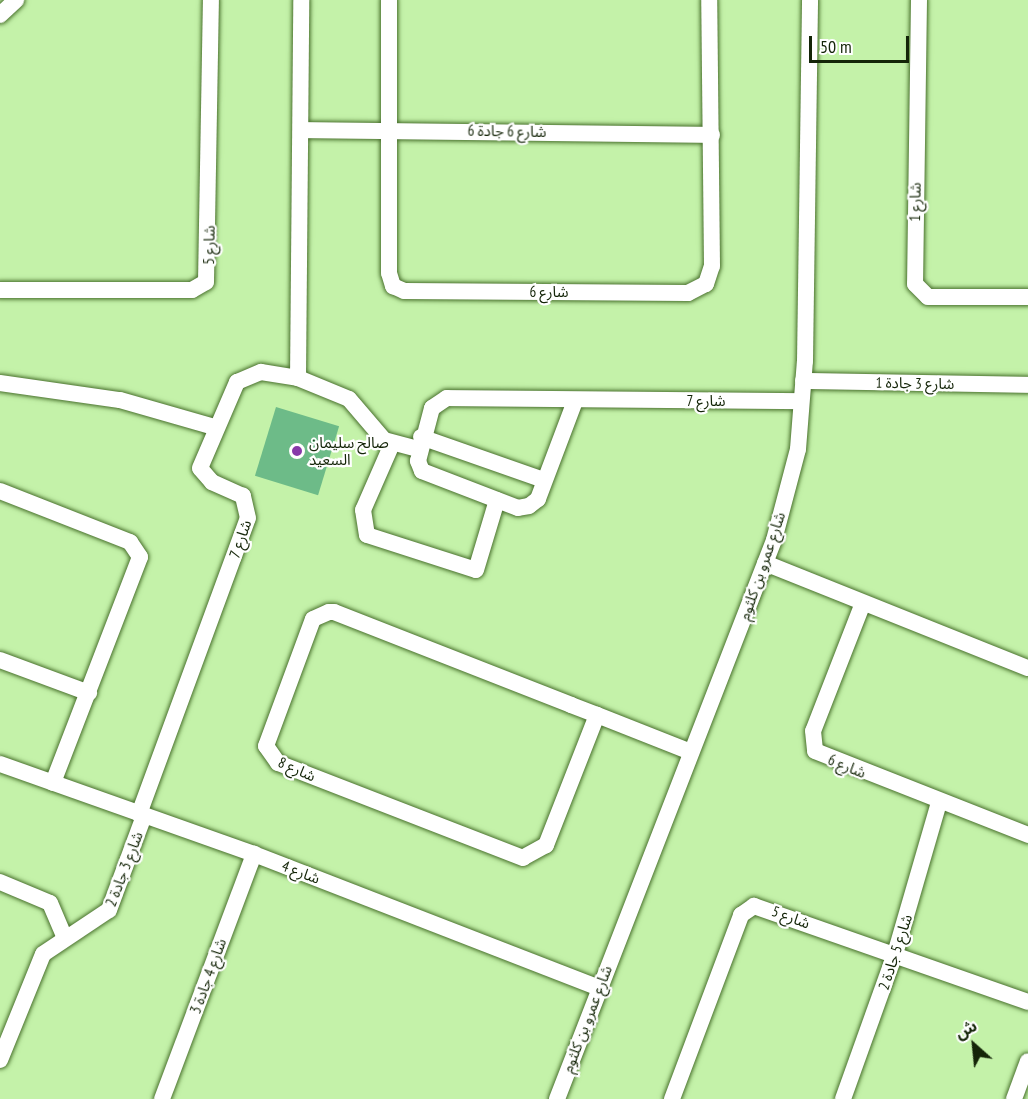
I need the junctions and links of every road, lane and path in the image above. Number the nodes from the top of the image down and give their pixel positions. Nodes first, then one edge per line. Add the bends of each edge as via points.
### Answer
1 (16, 0) edge
2 (211, 0) edge
3 (301, 0) edge
4 (389, 0) edge
5 (709, 0) edge
6 (810, 0) edge
7 (919, 0) edge
8 (0, 15) edge
9 (387, 129) junction
10 (303, 130) junction
11 (711, 135) junction
12 (0, 290) edge
13 (1028, 297) edge
14 (298, 378) junction
15 (803, 381) junction
16 (0, 383) edge
17 (1028, 385) edge
18 (575, 401) junction
19 (801, 401) junction
20 (214, 427) junction
21 (419, 443) junction
22 (392, 444) junction
23 (544, 480) junction
24 (0, 491) edge
25 (497, 500) junction
26 (765, 563) junction
27 (863, 603) junction
28 (0, 660) edge
29 (1028, 668) edge
30 (89, 693) junction
31 (597, 715) junction
32 (691, 752) junction
33 (0, 764) edge
34 (52, 783) junction
35 (939, 803) junction
36 (142, 815) junction
37 (1028, 835) edge
38 (254, 854) junction
39 (0, 882) edge
40 (65, 938) junction
41 (895, 954) junction
42 (599, 988) junction
43 (1028, 1002) edge
44 (0, 1060) edge
45 (1028, 1060) edge
46 (162, 1099) edge
47 (557, 1099) edge
48 (672, 1099) edge
49 (843, 1099) edge
50 (1014, 1099) edge

1 - 8 street
2 - 12 street, شارع 5 via 206,282 192,290
3 - 10 street
4 - 9 street, شارع 6
5 - 11 street, شارع 6
6 - 15 street, شارع عمرو بن كلثوم
7 - 13 street, شارع 1 via 915,284 928,297
9 - 10 street, شارع 6 جادة 6
9 - 11 street, شارع 6 جادة 6
9 - 11 street, شارع 6 via 389,273 393,286 404,291 694,291 709,279 712,266
10 - 14 street
14 - 20 street, شارع 7 via 261,372 237,382
14 - 22 street, شارع 7 via 349,399
15 - 17 street, شارع 3 جادة 1
15 - 19 street, شارع عمرو بن كلثوم
16 - 20 street via 120,400
18 - 19 street, شارع 7
18 - 21 street, شارع 7 via 447,398 432,408
18 - 23 street
19 - 26 street, شارع عمرو بن كلثوم via 798,449
20 - 36 street, شارع 7 via 200,468 207,479 243,496 248,518
21 - 22 street
21 - 23 street
21 - 25 street via 422,471
22 - 25 street via 363,510 368,535 477,570
23 - 25 street via 538,499 529,506 518,508
24 - 30 street via 130,542 138,551 139,569
26 - 27 street
26 - 32 street, شارع عمرو بن كلثوم
27 - 29 street
27 - 35 street, شارع 6 via 813,731 812,745 822,757
28 - 30 street
30 - 34 street
31 - 31 street, شارع 8 via 323,612 313,619 266,746 278,763 523,858 546,845
31 - 32 street, شارع 8
32 - 42 street, شارع عمرو بن كلثوم
33 - 34 street, شارع 4
34 - 36 street, شارع 4
35 - 37 street, شارع 6
35 - 41 street, شارع 5 جادة 2
36 - 38 street, شارع 4
36 - 40 street, شارع 3 جادة 2 via 109,910
38 - 42 street, شارع 4
38 - 46 street, شارع 4 جادة 3
39 - 40 street via 51,903
40 - 44 street, شارع 3 جادة 2 via 36,963
41 - 43 street, شارع 5
41 - 48 street, شارع 5 via 761,906 749,907 741,915
41 - 49 street, شارع 5 جادة 2
42 - 47 street, شارع عمرو بن كلثوم
45 - 50 street

